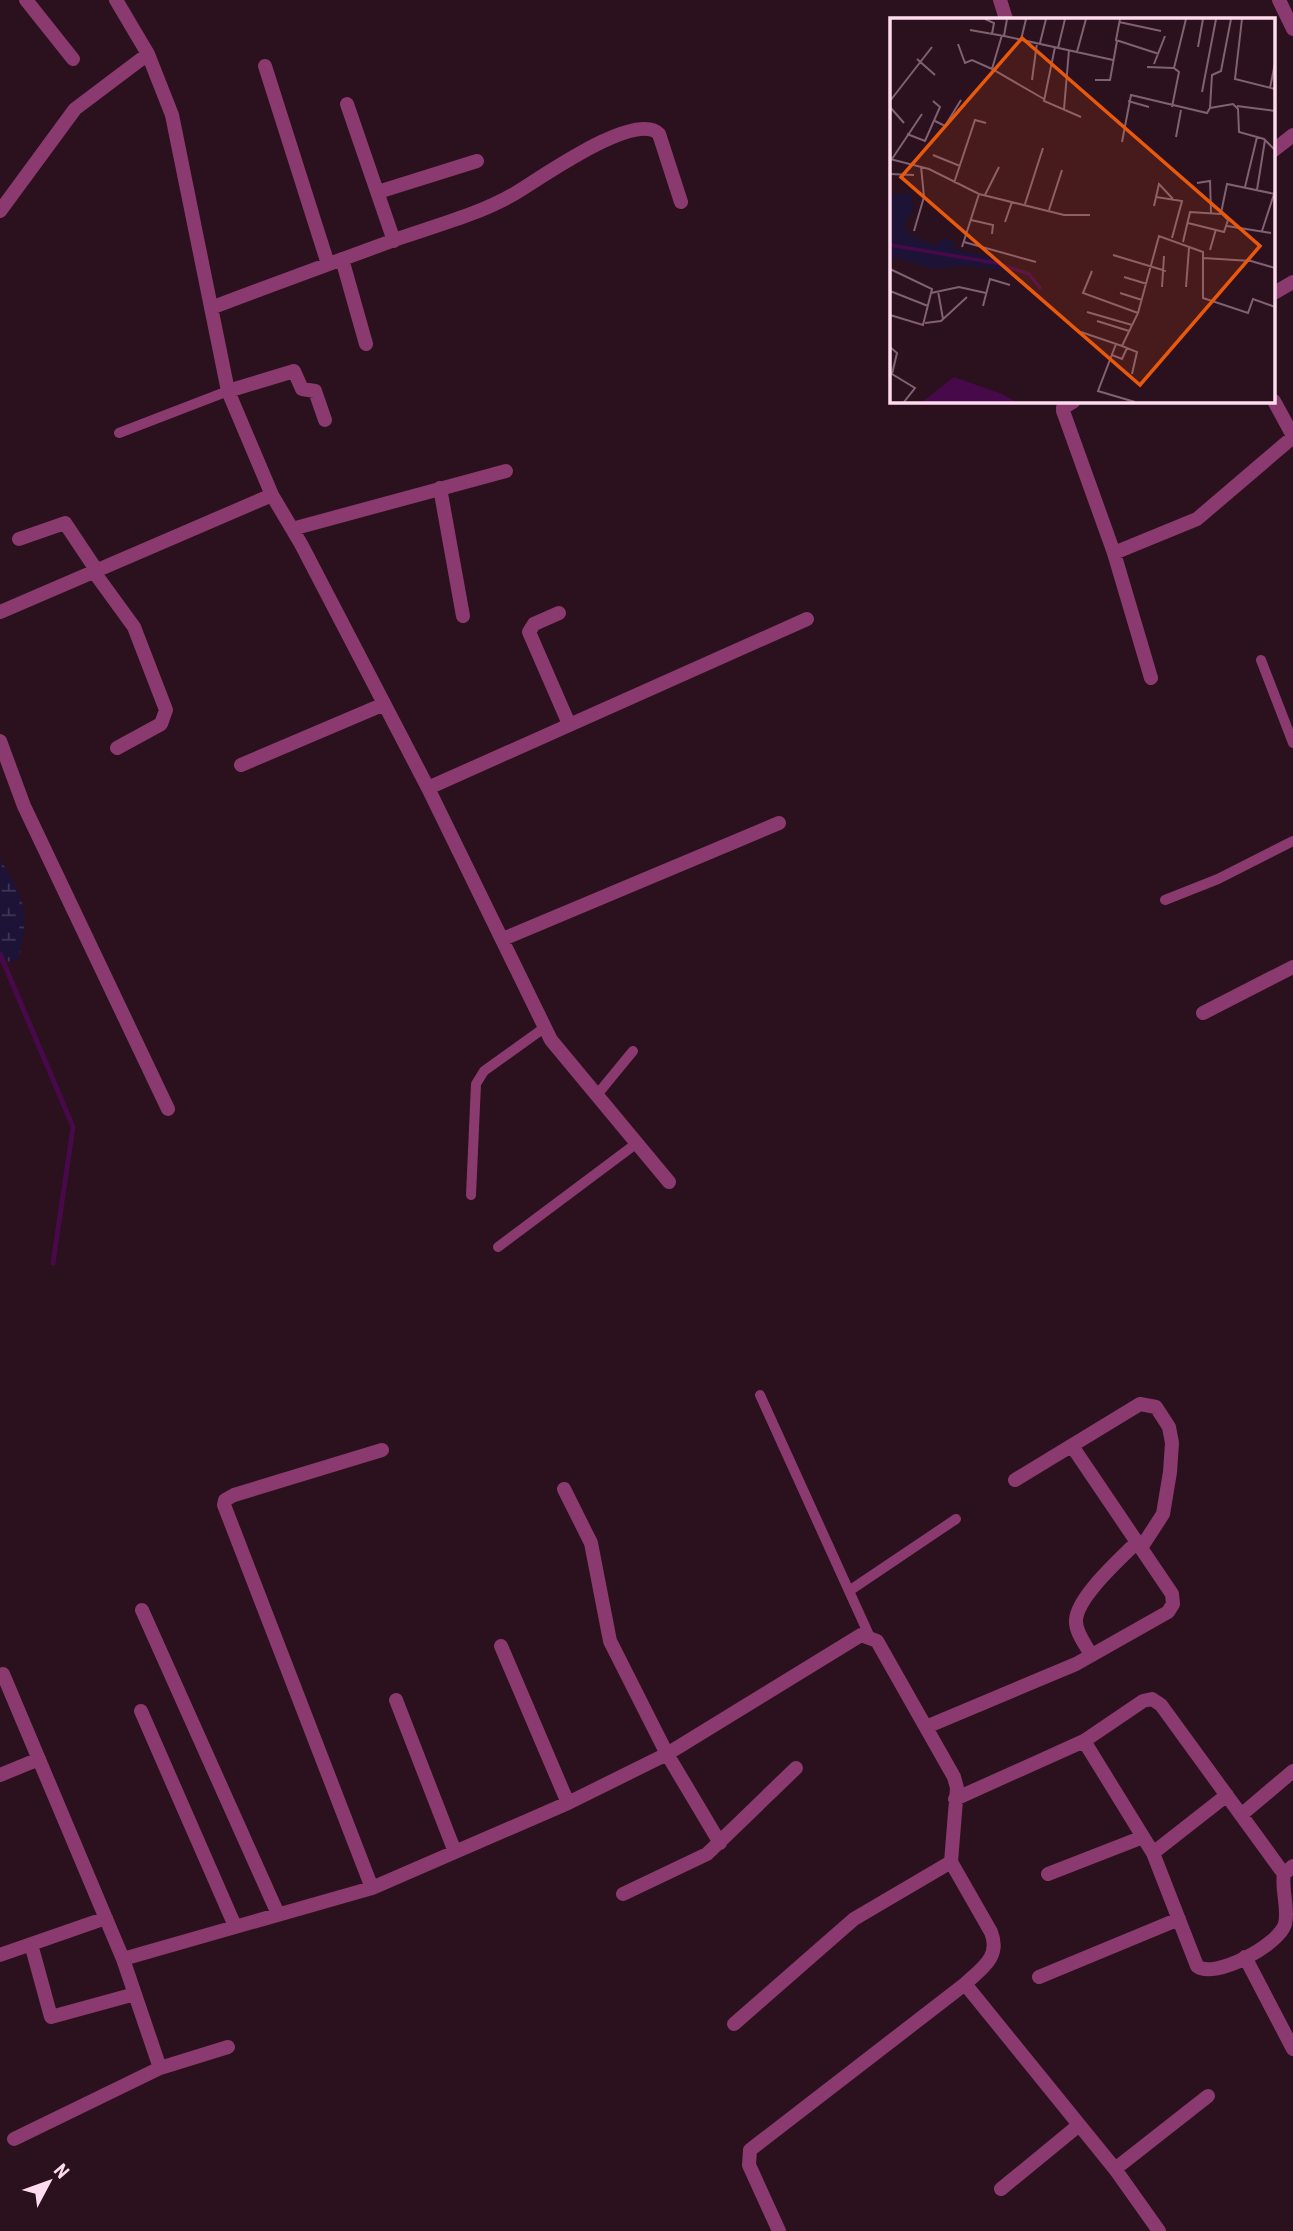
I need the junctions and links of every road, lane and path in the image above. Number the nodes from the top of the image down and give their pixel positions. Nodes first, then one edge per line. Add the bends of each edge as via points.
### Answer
1 (26, 0) edge
2 (116, 0) edge
3 (1000, 0) edge
4 (1282, 1) edge
5 (1006, 18) edge
6 (1293, 29) edge
7 (148, 54) junction
8 (73, 59) dead end
9 (265, 66) dead end
10 (347, 104) dead end
11 (1293, 135) edge
12 (1276, 148) edge
13 (477, 161) dead end
14 (378, 192) junction
15 (681, 202) dead end
16 (0, 211) edge
17 (394, 241) junction
18 (335, 261) junction
19 (1293, 282) edge
20 (1276, 292) edge
21 (211, 308) junction
22 (366, 344) dead end
23 (228, 391) junction
24 (1072, 402) edge
25 (1275, 402) edge
26 (325, 420) dead end
27 (119, 433) dead end
28 (1293, 437) edge
29 (506, 471) dead end
30 (440, 488) junction
31 (272, 495) junction
32 (292, 530) junction
33 (19, 539) dead end
34 (1114, 553) junction
35 (96, 571) junction
36 (0, 612) edge
37 (559, 613) dead end
38 (463, 616) dead end
39 (807, 620) dead end
40 (1261, 660) dead end
41 (1151, 678) dead end
42 (382, 705) junction
43 (569, 724) junction
44 (0, 741) edge
45 (1293, 743) edge
46 (117, 748) dead end
47 (241, 765) dead end
48 (428, 788) junction
49 (779, 823) dead end
50 (1293, 841) edge
51 (1165, 900) dead end
52 (503, 939) junction
53 (1293, 967) edge
54 (1203, 1013) dead end
55 (544, 1028) junction
56 (633, 1051) dead end
57 (596, 1096) junction
58 (168, 1109) dead end
59 (637, 1143) junction
60 (669, 1182) dead end
61 (471, 1195) dead end
62 (498, 1247) dead end
63 (760, 1395) dead end
64 (1072, 1446) junction
65 (382, 1450) dead end
66 (1015, 1480) dead end
67 (564, 1489) dead end
68 (956, 1519) dead end
69 (1139, 1545) junction
70 (849, 1591) junction
71 (142, 1610) dead end
72 (869, 1636) junction
73 (500, 1646) dead end
74 (1091, 1655) junction
75 (3, 1674) dead end
76 (396, 1700) dead end
77 (141, 1711) dead end
78 (926, 1727) junction
79 (1084, 1741) junction
80 (667, 1754) junction
81 (39, 1759) junction
82 (796, 1768) dead end
83 (1293, 1771) edge
84 (0, 1775) edge
85 (1227, 1795) junction
86 (955, 1799) junction
87 (568, 1803) junction
88 (1241, 1815) junction
89 (1143, 1837) junction
90 (720, 1843) junction
91 (456, 1852) junction
92 (1153, 1853) junction
93 (951, 1862) junction
94 (1288, 1870) edge
95 (1048, 1874) dead end
96 (372, 1888) junction
97 (622, 1894) dead end
98 (278, 1914) junction
99 (106, 1918) junction
100 (1179, 1919) junction
101 (235, 1926) junction
102 (31, 1944) junction
103 (0, 1955) edge
104 (1245, 1957) junction
105 (123, 1959) junction
106 (1039, 1977) dead end
107 (965, 1984) junction
108 (135, 1994) junction
109 (734, 2024) dead end
110 (228, 2047) dead end
111 (1293, 2049) edge
112 (160, 2068) junction
113 (1208, 2095) dead end
114 (1079, 2125) junction
115 (15, 2139) dead end
116 (1115, 2169) junction
117 (1001, 2189) dead end
118 (779, 2231) edge
119 (1159, 2231) edge

1 - 8 street
2 - 7 street
3 - 5 street
4 - 6 street
7 - 16 street via 75,109
7 - 21 street via 172,115
9 - 18 street
10 - 14 street
11 - 12 street
13 - 14 street
14 - 17 street
15 - 17 street via 659,134 646,128 621,134 570,158 491,206
17 - 18 street
18 - 21 street
18 - 22 street
19 - 20 street
21 - 23 street
23 - 26 street via 294,371 302,389 315,391
23 - 27 lane
23 - 31 street
24 - 34 street via 1063,411
25 - 28 street
28 - 34 street via 1197,519
29 - 30 street
30 - 32 street
30 - 38 street
31 - 32 street
31 - 35 street
32 - 42 street
33 - 35 street via 65,523
34 - 41 street
35 - 36 street
35 - 46 street via 134,627 166,710 162,724
37 - 43 street via 534,624 529,632
39 - 43 street
40 - 45 lane
42 - 47 street
42 - 48 street
43 - 48 street
44 - 58 street via 24,806
48 - 52 street
49 - 52 street
50 - 51 lane via 1230,874
52 - 55 street
53 - 54 street
55 - 57 street
55 - 61 lane via 485,1071 476,1084
56 - 57 lane
57 - 59 street
59 - 60 street
59 - 62 lane
63 - 70 lane
64 - 66 street
64 - 69 street
64 - 69 street via 1140,1404 1156,1407 1165,1418 1172,1443 1166,1505 1157,1525
65 - 96 street via 234,1495 224,1505
67 - 80 street via 591,1543 610,1641
68 - 70 lane
69 - 74 street via 1099,1581 1077,1612 1077,1629
69 - 74 street via 1172,1594 1173,1604 1168,1612
70 - 72 lane
71 - 98 street
72 - 78 street via 877,1642
72 - 80 street via 861,1634
73 - 87 street
74 - 78 street
75 - 81 street
76 - 91 street
77 - 101 street
78 - 86 street via 954,1777
79 - 85 street via 1152,1699
79 - 86 street
79 - 89 street
80 - 87 street
80 - 90 street
81 - 84 street
81 - 99 street
82 - 90 street
83 - 88 street
85 - 88 street
85 - 92 street
86 - 93 street
87 - 91 street
88 - 94 street
89 - 92 street
89 - 95 street
90 - 97 street via 695,1861
91 - 96 street
92 - 100 street
93 - 107 street via 996,1943 990,1961
93 - 109 street via 854,1919
94 - 104 street via 1285,1924 1270,1945
96 - 98 street
98 - 101 street
99 - 102 street
99 - 105 street
100 - 104 street via 1197,1966 1204,1972
100 - 106 street
101 - 105 street
102 - 103 street
102 - 108 street via 51,2017
104 - 111 street
105 - 108 street
107 - 114 street
107 - 118 street via 750,2150 749,2165
108 - 112 street
110 - 112 street
112 - 115 street
113 - 116 street
114 - 116 street
114 - 117 street
116 - 119 street

